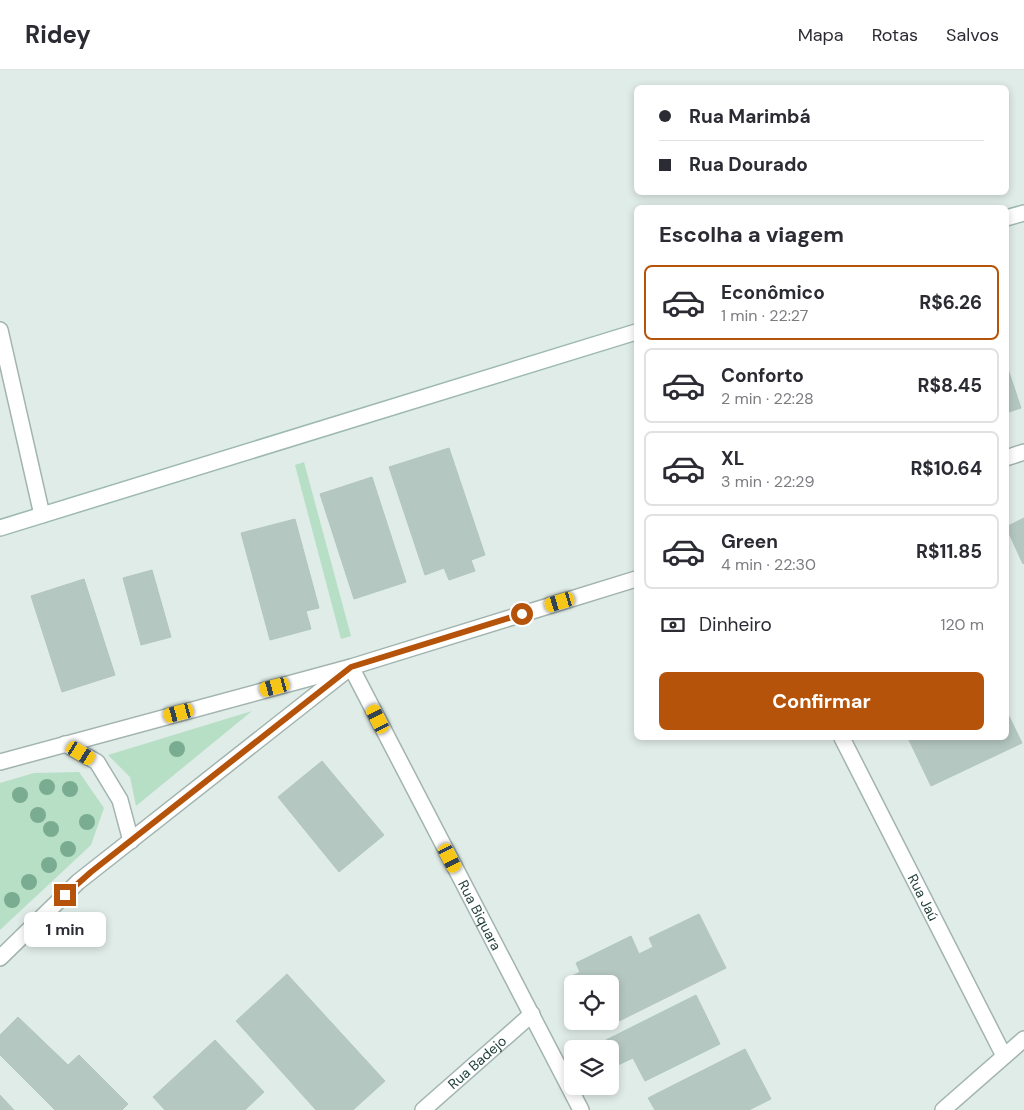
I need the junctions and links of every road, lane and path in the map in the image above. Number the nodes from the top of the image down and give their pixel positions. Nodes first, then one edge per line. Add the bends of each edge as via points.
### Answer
1 (1024, 213) edge
2 (1009, 217) edge
3 (0, 330) edge
4 (634, 333) edge
5 (1024, 452) edge
6 (1009, 457) edge
7 (42, 515) junction
8 (0, 528) edge
9 (634, 579) edge
10 (351, 667) junction
11 (843, 740) edge
12 (65, 744) junction
13 (0, 762) edge
14 (131, 841) junction
15 (0, 958) edge
16 (532, 1014) junction
17 (1024, 1039) edge
18 (1004, 1056) junction
19 (423, 1110) edge
20 (580, 1110) edge
21 (943, 1110) edge

1 - 2 street
3 - 7 street
4 - 7 street
5 - 6 street
7 - 8 street
9 - 10 street
10 - 12 street
10 - 14 street
10 - 16 street, Rua Biquara
11 - 18 street, Rua Jaú
12 - 13 street
12 - 14 street via 97,762 120,800
14 - 15 street via 78,882
16 - 19 street, Rua Badejo
16 - 20 street, Rua Biquara
17 - 18 street
18 - 21 street

